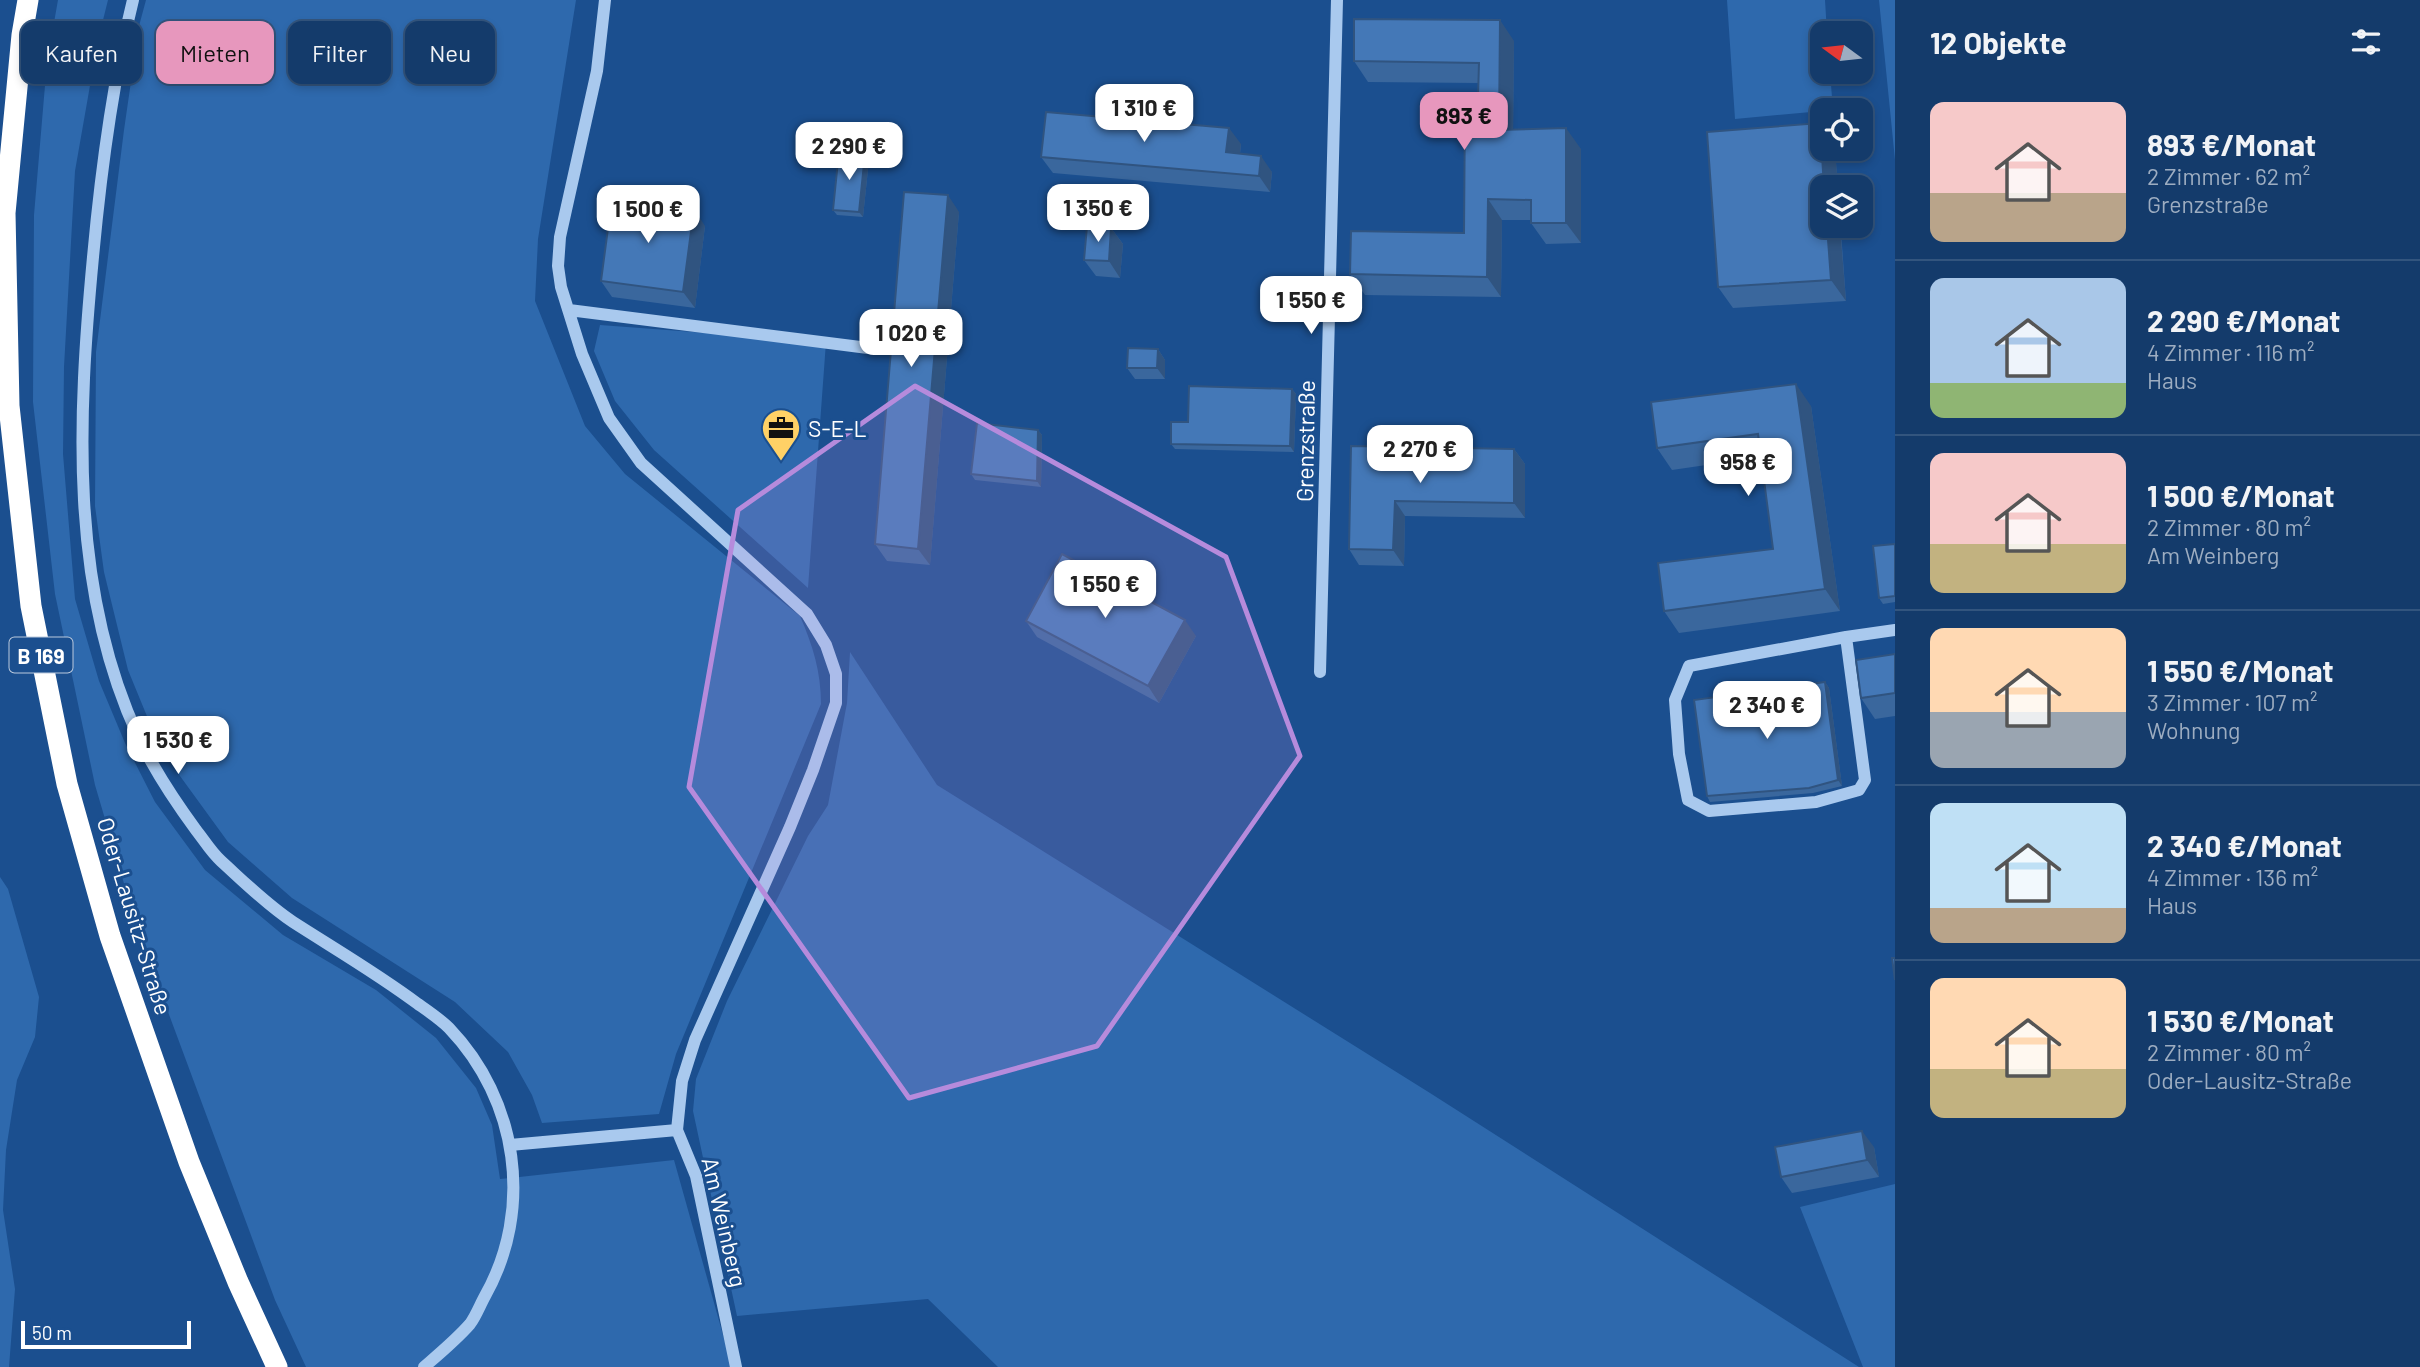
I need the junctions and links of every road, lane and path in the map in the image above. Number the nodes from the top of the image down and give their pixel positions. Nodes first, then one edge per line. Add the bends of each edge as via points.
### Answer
1 (27, 0) edge
2 (133, 0) edge
3 (605, 0) edge
4 (1336, 0) edge
5 (569, 310) junction
6 (868, 348) dead end
7 (1895, 630) edge
8 (1846, 637) junction
9 (1320, 673) dead end
10 (677, 1130) junction
11 (510, 1145) junction
12 (277, 1367) edge
13 (424, 1367) edge
14 (736, 1367) edge

1 - 12 highway, Oder-Lausitz-Straße / B 169 via 5,213 9,406 31,606 67,784 110,936 189,1162
2 - 11 street via 107,136 83,356 86,533 94,598 115,676 165,788 217,858 288,918 387,981 448,1027 487,1078
3 - 5 street via 597,71 560,237 558,266
4 - 9 street, Grenzstraße
5 - 6 street
5 - 10 street via 609,418 641,463 807,614 826,645 836,674 836,703 813,770 695,1040 682,1081
7 - 8 street
8 - 8 street via 1689,666 1675,701 1688,800 1709,811 1816,802 1859,790 1865,780
10 - 11 street
10 - 14 street, Am Weinberg via 696,1176
11 - 13 street via 513,1214 497,1275 470,1323

